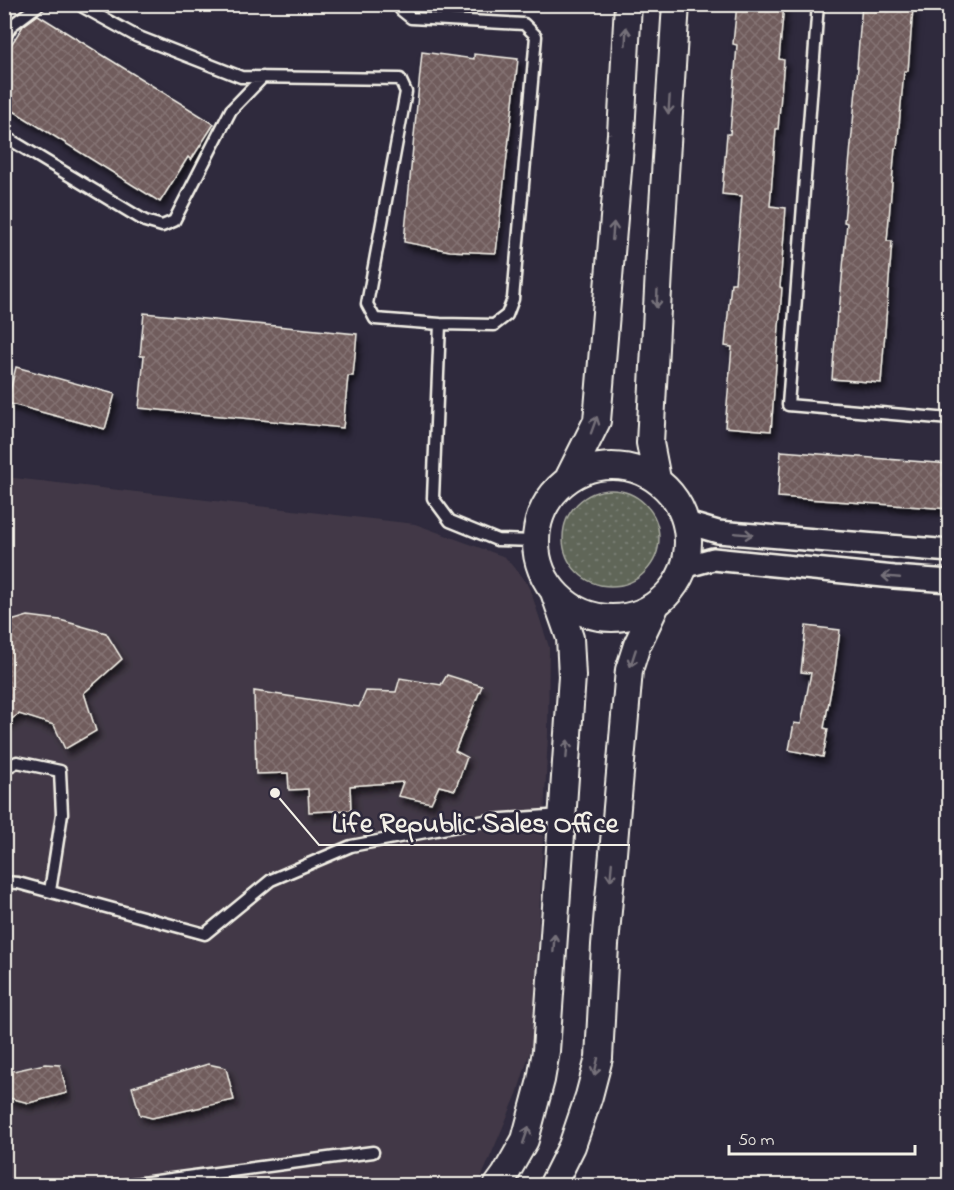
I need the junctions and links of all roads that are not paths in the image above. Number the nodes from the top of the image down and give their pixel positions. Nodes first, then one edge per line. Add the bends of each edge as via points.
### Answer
1 (40, 4) edge
2 (82, 4) edge
3 (402, 4) edge
4 (627, 4) edge
5 (676, 4) edge
6 (818, 4) edge
7 (8, 23) edge
8 (4, 38) edge
9 (263, 77) junction
10 (4, 136) edge
11 (440, 324) junction
12 (950, 419) edge
13 (569, 477) junction
14 (657, 479) junction
15 (687, 523) junction
16 (536, 541) junction
17 (950, 551) edge
18 (684, 567) junction
19 (950, 581) edge
20 (554, 592) junction
21 (656, 605) junction
22 (4, 769) edge
23 (562, 815) junction
24 (4, 882) edge
25 (50, 891) junction
26 (373, 1152) dead end
27 (119, 1185) edge
28 (497, 1185) edge
29 (552, 1185) edge

1 - 7 lane
2 - 9 lane via 146,40 241,77
3 - 11 lane via 401,10 411,18 525,24 536,36 513,299 507,315 494,325
13 -> 4 street via 597,421 621,134
5 -> 14 street via 650,442
6 - 12 lane via 788,405
7 - 8 lane
9 - 10 lane via 231,110 174,221 162,225 145,221
9 - 11 lane via 400,79 406,92 367,304 375,319
11 - 16 lane via 434,498 450,521 497,540
13 - 14 street via 598,466 629,467
13 - 16 street via 546,500 535,531
14 - 15 street via 677,500
15 -> 17 street via 718,532
15 - 18 street via 691,543
16 - 20 street via 538,564
19 -> 18 street via 713,559
18 - 21 street via 677,584
20 - 21 street via 584,614 600,617 621,618
23 -> 20 street via 572,676 570,638
21 -> 29 street via 629,670 599,1058 572,1146
22 - 25 lane via 17,762 60,771 62,814
23 - 25 lane via 490,820 351,846 271,880 206,934
28 -> 23 street via 525,1140 541,1080
24 - 25 lane
26 - 27 lane

